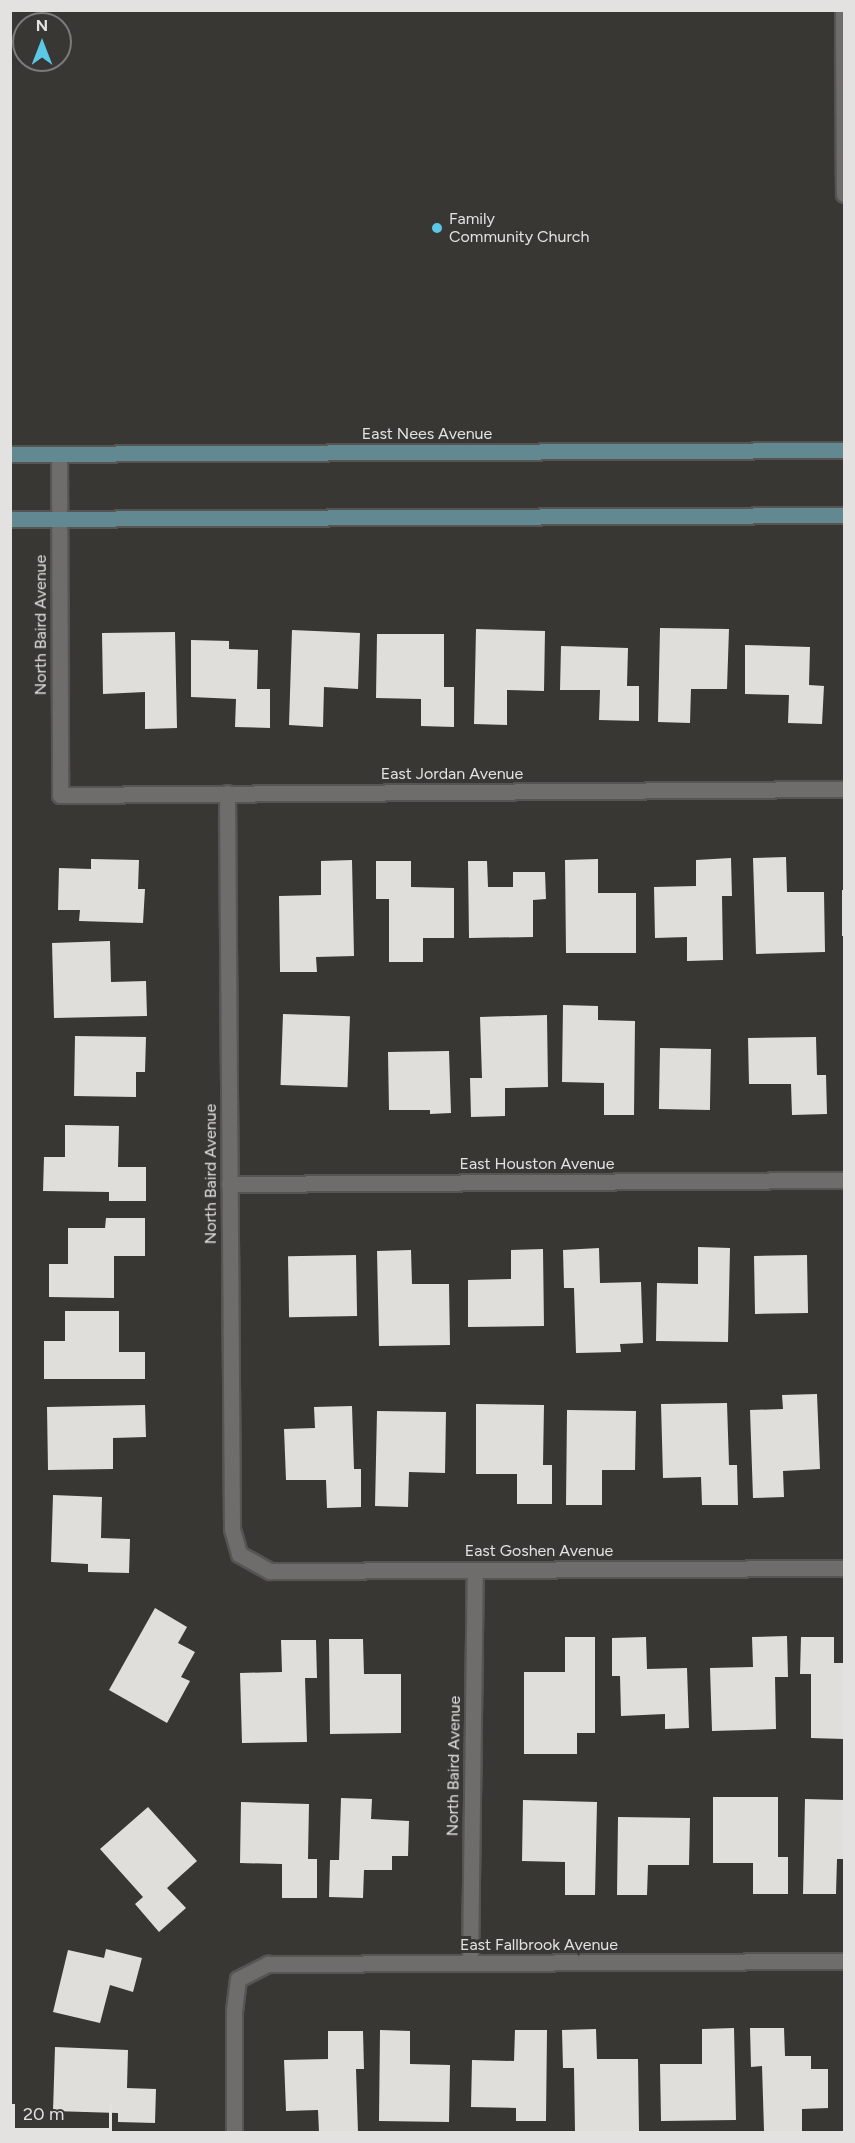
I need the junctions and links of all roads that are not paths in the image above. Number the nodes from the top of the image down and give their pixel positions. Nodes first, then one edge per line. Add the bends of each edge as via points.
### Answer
1 (843, 10) edge
2 (844, 194) edge
3 (844, 450) edge
4 (10, 454) edge
5 (59, 454) junction
6 (844, 513) edge
7 (10, 519) edge
8 (59, 519) junction
9 (844, 789) edge
10 (227, 793) junction
11 (60, 795) joint
12 (844, 1180) edge
13 (229, 1184) junction
14 (239, 1554) joint
15 (844, 1568) edge
16 (475, 1570) junction
17 (844, 1961) edge
18 (470, 1963) junction
19 (234, 2133) edge

1 - 2 street
3 - 5 main road, East Nees Avenue
4 - 5 main road, East Nees Avenue
5 - 8 street, North Baird Avenue
6 - 8 main road
7 - 8 main road
8 - 11 street, North Baird Avenue
9 - 10 street, East Jordan Avenue
10 - 11 street, East Jordan Avenue
10 - 13 street, North Baird Avenue
12 - 13 street, East Houston Avenue
13 - 14 street, North Baird Avenue via 232,1530
14 - 16 street, East Goshen Avenue via 270,1571
15 - 16 street, East Goshen Avenue
16 - 18 street, North Baird Avenue
17 - 18 street, East Fallbrook Avenue
18 - 19 street, East Fallbrook Avenue via 268,1964 238,1979 234,2011

